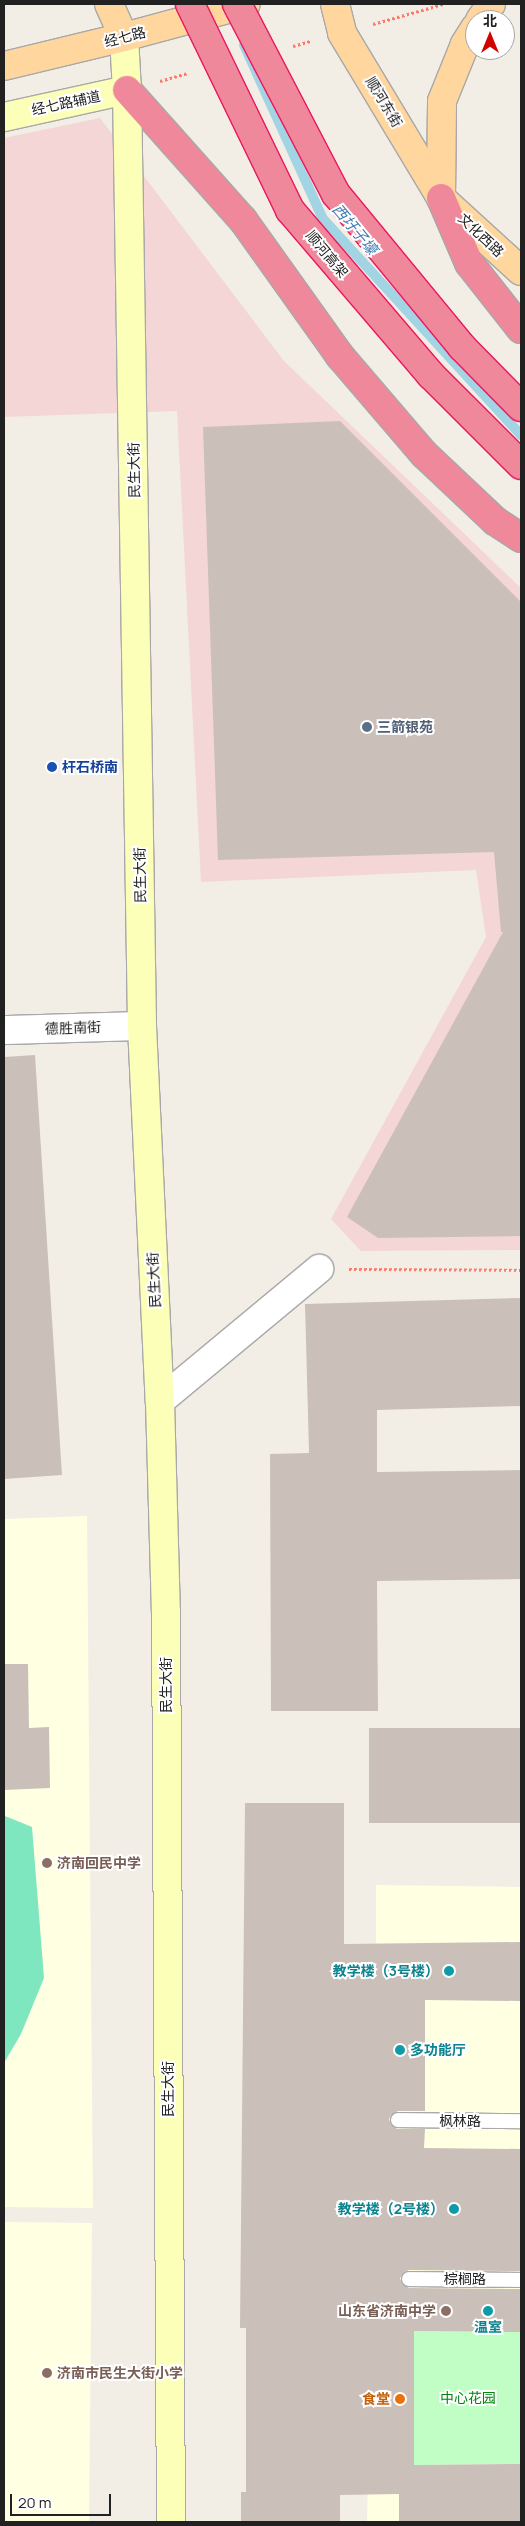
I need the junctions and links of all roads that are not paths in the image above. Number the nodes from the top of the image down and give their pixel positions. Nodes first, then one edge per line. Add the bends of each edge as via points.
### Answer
1 (109, 4) edge
2 (190, 4) edge
3 (237, 4) edge
4 (246, 4) edge
5 (335, 4) edge
6 (124, 38) junction
7 (465, 44) edge
8 (4, 66) edge
9 (127, 90) junction
10 (4, 117) edge
11 (442, 198) junction
12 (521, 271) edge
13 (521, 329) edge
14 (521, 407) edge
15 (521, 465) edge
16 (521, 538) edge
17 (142, 1026) junction
18 (4, 1030) edge
19 (319, 1269) road end
20 (160, 1401) junction
21 (398, 2120) dead end
22 (521, 2121) edge
23 (409, 2279) dead end
24 (521, 2280) edge
25 (170, 2522) edge

1 - 6 main road
2 - 15 highway, 顺河高架, bridge via 290,210 431,375
3 - 14 highway, bridge via 336,194 462,347
4 - 6 main road, 经七路, bridge
5 - 11 main road, 顺河东街 via 342,33
6 - 8 main road, 经七路
6 - 9 main road, 民生大街
7 - 11 main road via 442,101
9 - 10 main road, 经七路辅道
9 - 16 highway via 244,220 340,356 424,454 495,521
9 - 17 main road, 民生大街
11 - 12 main road, 文化西路
11 - 13 highway via 469,263
17 - 18 street, 德胜南街
17 - 20 main road, 民生大街
19 - 20 street
20 - 25 main road, 民生大街 via 166,1612
21 - 22 lane, 枫林路
23 - 24 lane, 棕榈路

